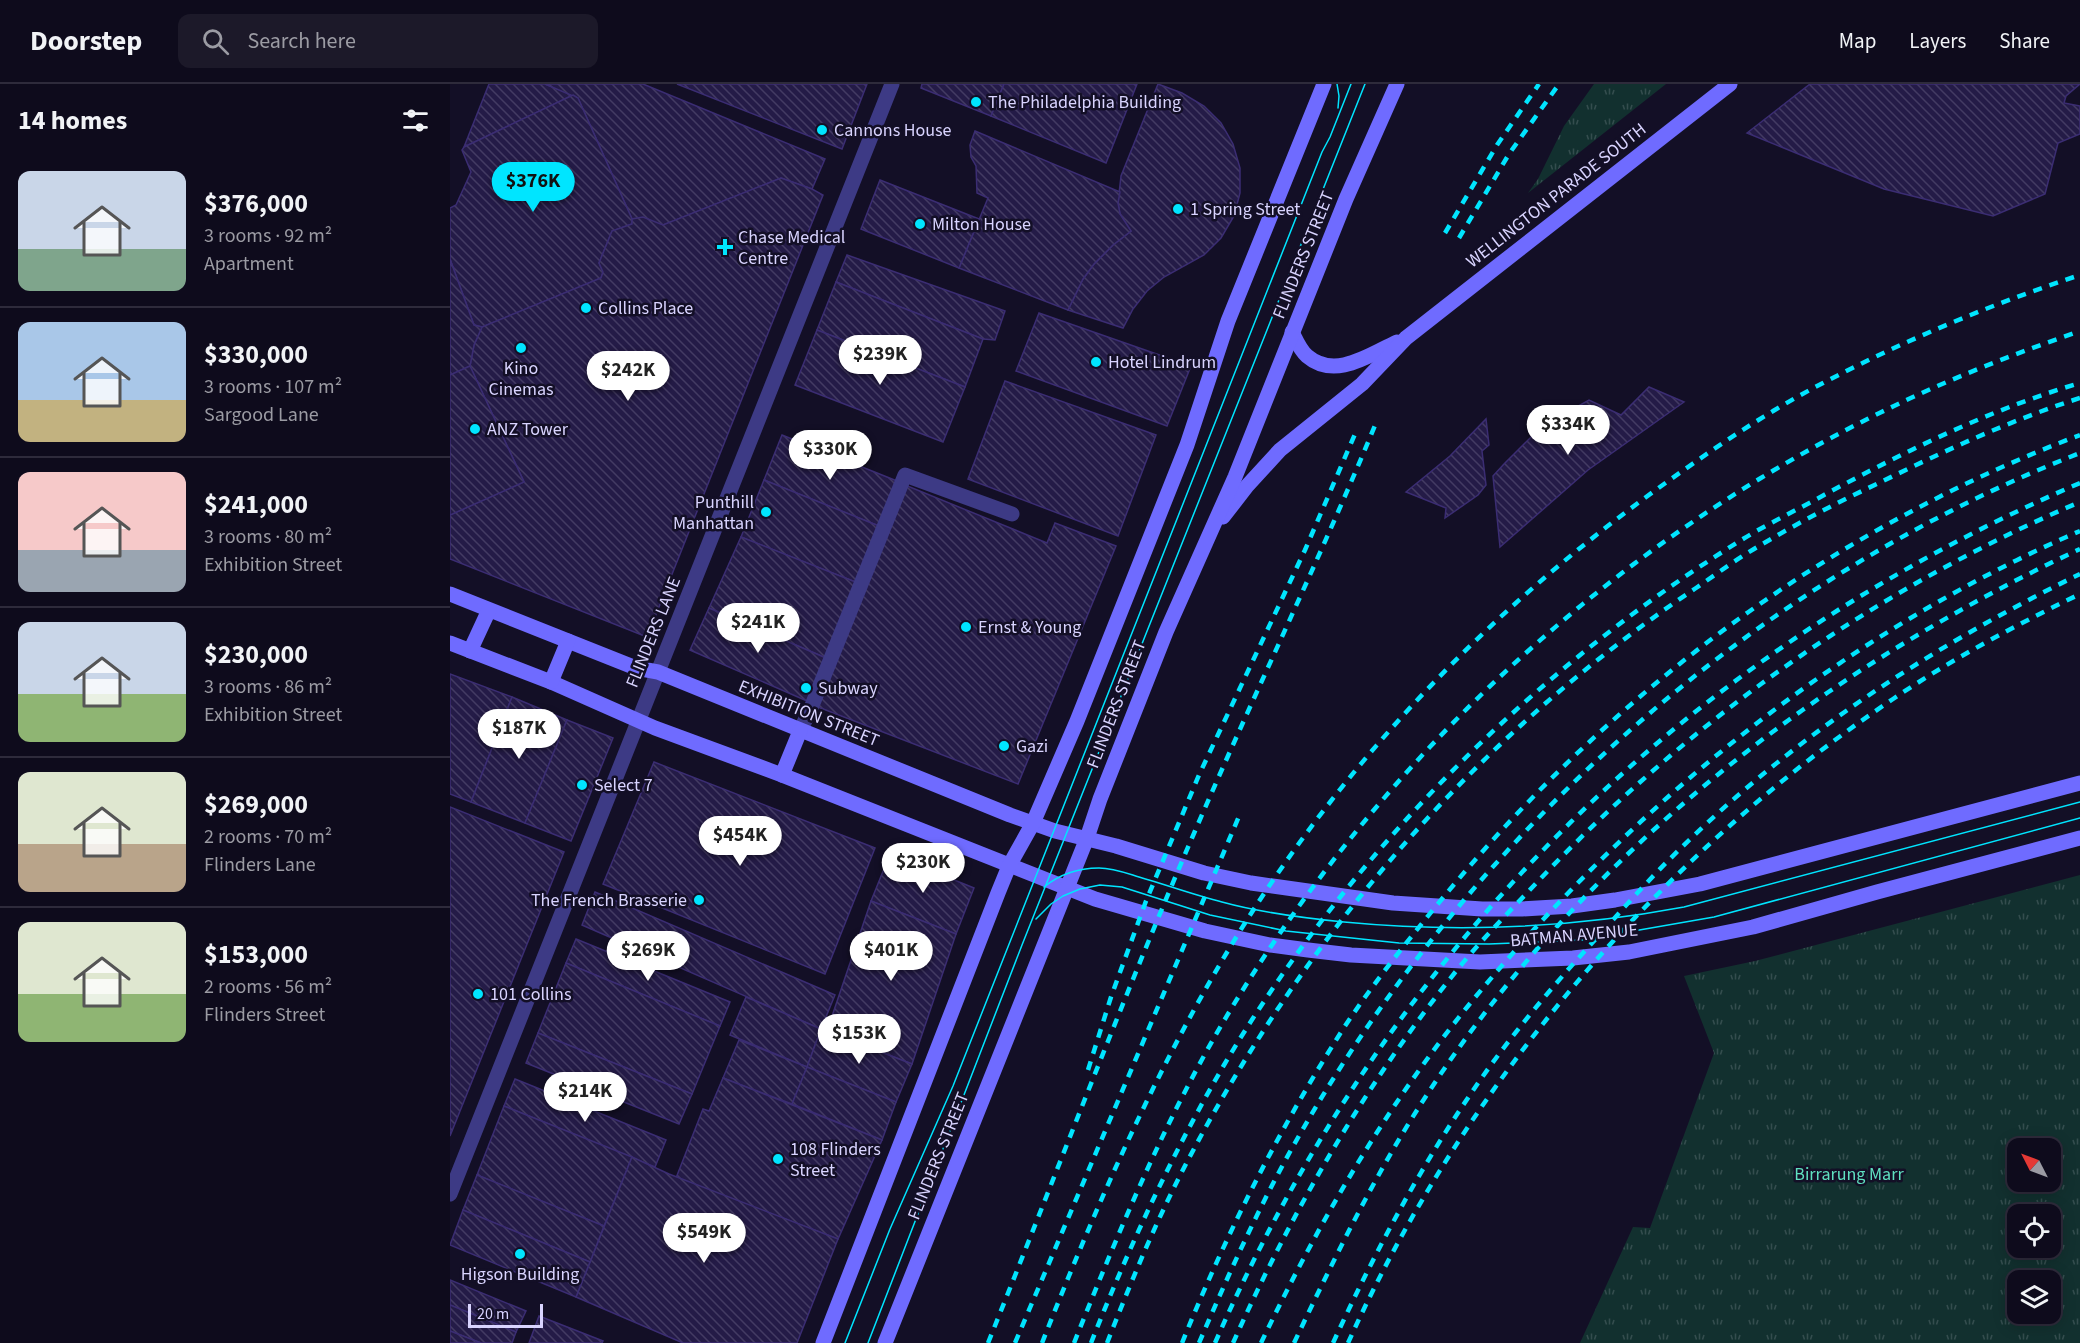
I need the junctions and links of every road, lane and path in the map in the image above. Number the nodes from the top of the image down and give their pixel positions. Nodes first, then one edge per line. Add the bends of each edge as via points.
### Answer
1 (892, 84) edge
2 (1324, 84) edge
3 (1397, 84) edge
4 (1730, 84) edge
5 (1292, 332) junction
6 (1406, 338) junction
7 (1012, 514) dead end
8 (1204, 548) junction
9 (450, 594) edge
10 (489, 610) junction
11 (568, 641) junction
12 (450, 643) edge
13 (470, 651) junction
14 (658, 672) junction
15 (551, 682) junction
16 (639, 720) junction
17 (800, 731) junction
18 (782, 775) junction
19 (2080, 783) edge
20 (1033, 823) junction
21 (1087, 838) junction
22 (2080, 838) edge
23 (1009, 866) junction
24 (1066, 888) junction
25 (450, 1194) edge
26 (823, 1343) edge
27 (885, 1343) edge

1 - 14 street, FLINDERS LANE
2 - 20 street, FLINDERS STREET via 1228,321 1173,481
3 - 5 street, FLINDERS STREET
4 - 6 street, WELLINGTON PARADE SOUTH
5 - 6 street, WELLINGTON PARADE SOUTH via 1305,355 1329,367 1341,367
5 - 8 street, FLINDERS STREET
6 - 8 street, WELLINGTON PARADE SOUTH via 1362,384 1272,458 1226,512
7 - 17 street via 905,475
8 - 21 street, FLINDERS STREET via 1166,632
9 - 10 street, EXHIBITION STREET
10 - 11 street, EXHIBITION STREET
10 - 13 street
11 - 14 street, EXHIBITION STREET via 636,668
11 - 15 street
12 - 13 street
13 - 15 street
14 - 16 street, FLINDERS LANE
14 - 17 street, EXHIBITION STREET
15 - 16 street
16 - 18 street
16 - 25 street, FLINDERS LANE
17 - 18 street
17 - 20 street, EXHIBITION STREET
18 - 23 street
19 - 21 street, BATMAN AVENUE via 1710,882 1572,906 1482,909 1310,892 1204,873
20 - 21 street, EXHIBITION STREET
20 - 23 street, FLINDERS STREET
21 - 24 street, FLINDERS STREET
22 - 24 street, BATMAN AVENUE via 1743,929 1629,952 1573,958 1480,962 1308,950 1205,931
23 - 24 street
23 - 26 street, FLINDERS STREET
24 - 27 street, FLINDERS STREET

